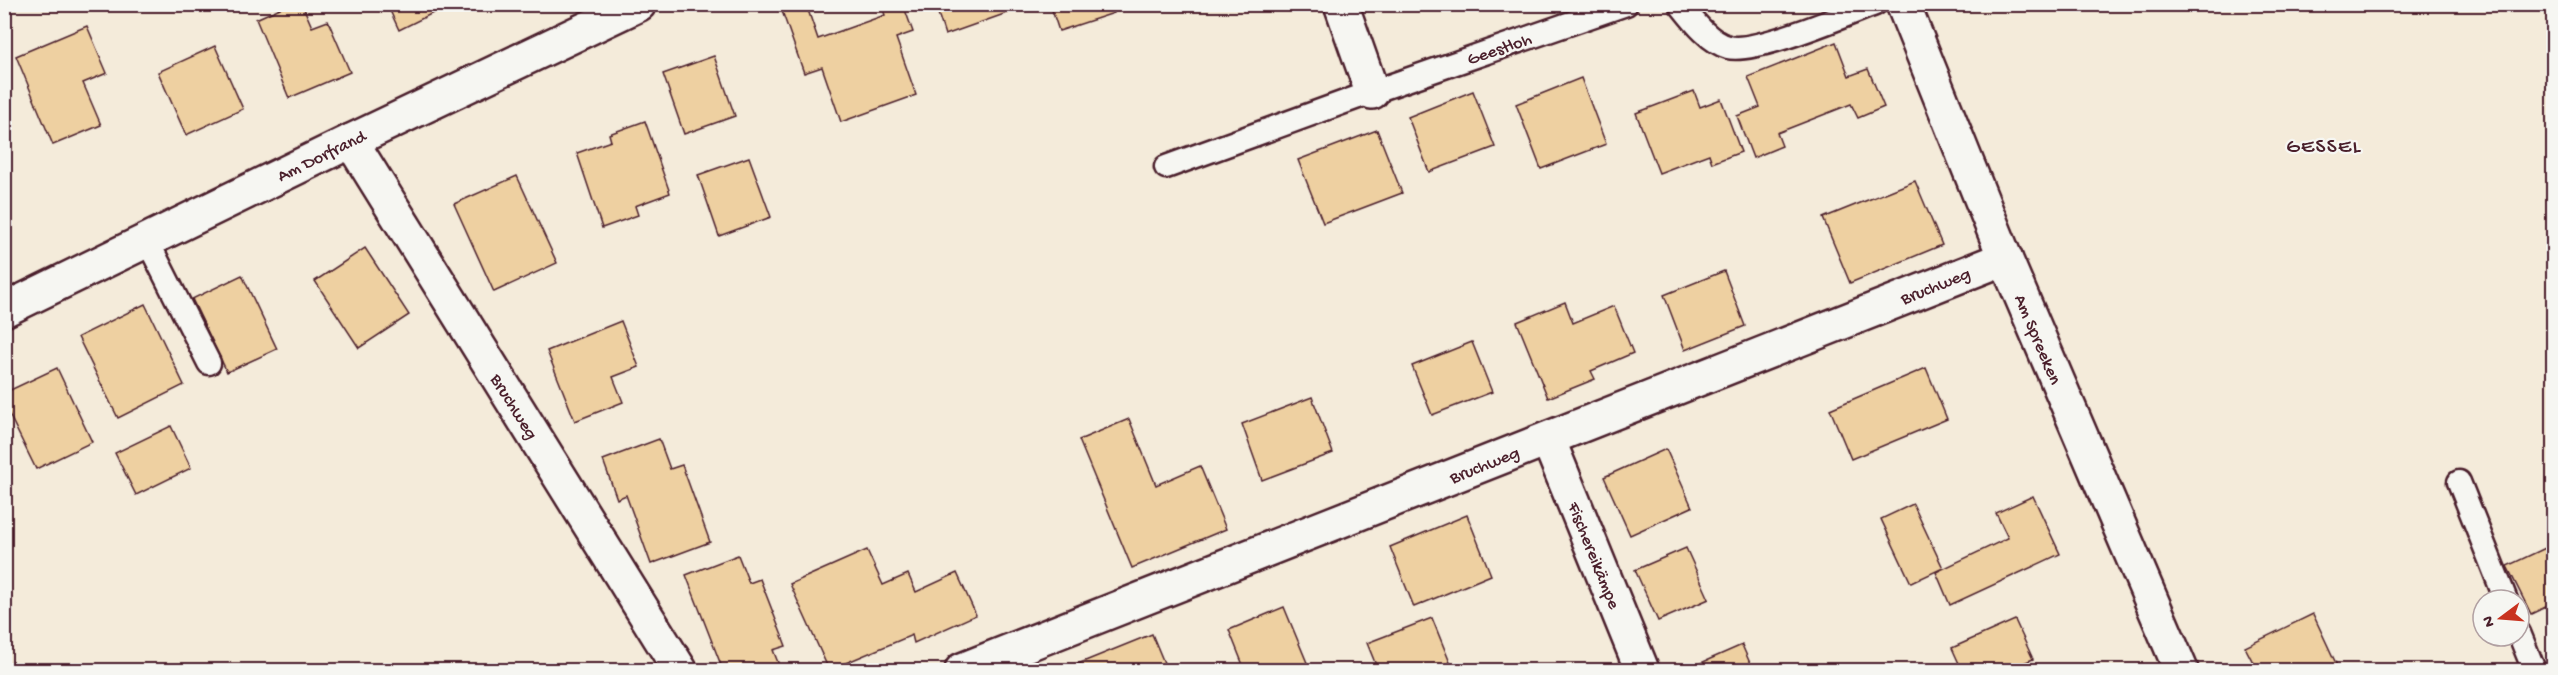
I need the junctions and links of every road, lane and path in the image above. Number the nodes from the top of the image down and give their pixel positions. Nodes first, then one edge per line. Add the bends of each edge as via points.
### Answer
1 (639, 4) edge
2 (1341, 4) edge
3 (1626, 4) edge
4 (1680, 4) edge
5 (1875, 4) edge
6 (1903, 4) edge
7 (1372, 92) junction
8 (351, 141) junction
9 (1166, 167) dead end
10 (147, 240) junction
11 (2005, 258) junction
12 (4, 310) edge
13 (209, 363) dead end
14 (1548, 439) junction
15 (2459, 482) dead end
16 (2501, 588) edge
17 (2525, 648) edge
18 (680, 670) edge
19 (962, 670) edge
20 (1642, 670) edge
21 (2181, 670) edge
22 (2534, 670) edge

1 - 8 street, Am Dorfrand
2 - 7 street
3 - 7 lane, Geestloh
4 - 5 lane via 1714,41 1730,47 1776,39
6 - 11 street, Am Spreeken
7 - 9 lane, Geestloh
8 - 10 street, Am Dorfrand
8 - 18 street, Bruchweg
10 - 12 street, Am Dorfrand
10 - 13 lane
11 - 14 street, Bruchweg
11 - 21 street, Am Spreeken
14 - 19 street, Bruchweg
14 - 20 street, Fischereikämpe
15 - 16 lane
17 - 22 lane

